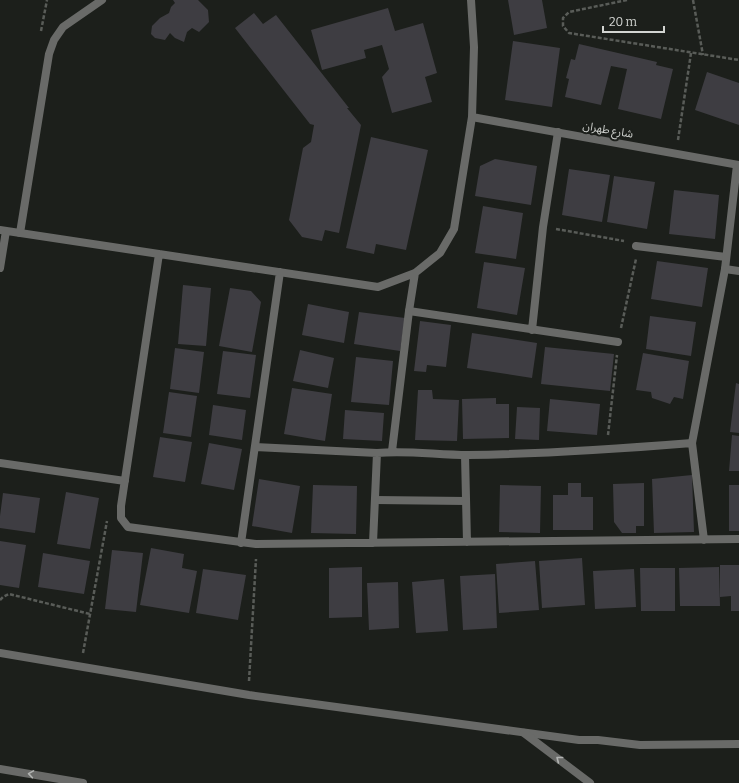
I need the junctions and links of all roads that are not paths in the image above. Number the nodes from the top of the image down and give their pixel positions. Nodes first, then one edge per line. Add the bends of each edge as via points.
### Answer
1 (102, 0) edge
2 (470, 0) edge
3 (472, 117) junction
4 (558, 132) junction
5 (738, 165) edge
6 (3, 230) edge
7 (20, 233) junction
8 (636, 246) road end
9 (159, 254) junction
10 (726, 257) junction
11 (0, 268) edge
12 (725, 269) junction
13 (739, 270) edge
14 (280, 272) junction
15 (415, 273) junction
16 (409, 311) junction
17 (532, 330) junction
18 (618, 342) road end
19 (692, 443) junction
20 (255, 447) junction
21 (392, 451) junction
22 (377, 453) junction
23 (465, 455) junction
24 (0, 463) edge
25 (125, 481) junction
26 (375, 500) junction
27 (466, 501) junction
28 (739, 539) edge
29 (704, 540) junction
30 (467, 542) junction
31 (241, 543) junction
32 (373, 543) junction
33 (0, 652) edge
34 (524, 733) junction
35 (739, 744) edge
36 (0, 769) edge
37 (83, 783) edge
38 (590, 783) edge

1 - 7 street via 63,28 54,40 49,54
2 - 3 street via 474,48
3 - 4 street, شارع طهران
3 - 15 street via 454,228 440,253
4 - 5 street, شارع طهران
4 - 17 street via 543,227
5 - 10 street
6 - 7 street
6 - 11 street
7 - 9 street
8 - 10 street
9 - 14 street
9 - 25 street
10 - 12 street
12 - 13 street
12 - 19 street
14 - 15 street via 378,287
14 - 20 street
15 - 16 street
16 - 17 street
16 - 21 street
17 - 18 street
19 - 23 street via 536,454
19 - 29 street
20 - 22 street
20 - 31 street
21 - 22 street
21 - 23 street
22 - 26 street
23 - 27 street
24 - 25 street
25 - 31 street via 121,518 128,527
26 - 27 street
26 - 32 street
27 - 30 street
28 - 29 street
29 - 30 street
30 - 32 street
31 - 32 street
33 - 34 street via 249,695
34 - 35 street via 640,745
38 -> 34 street
37 -> 36 street

